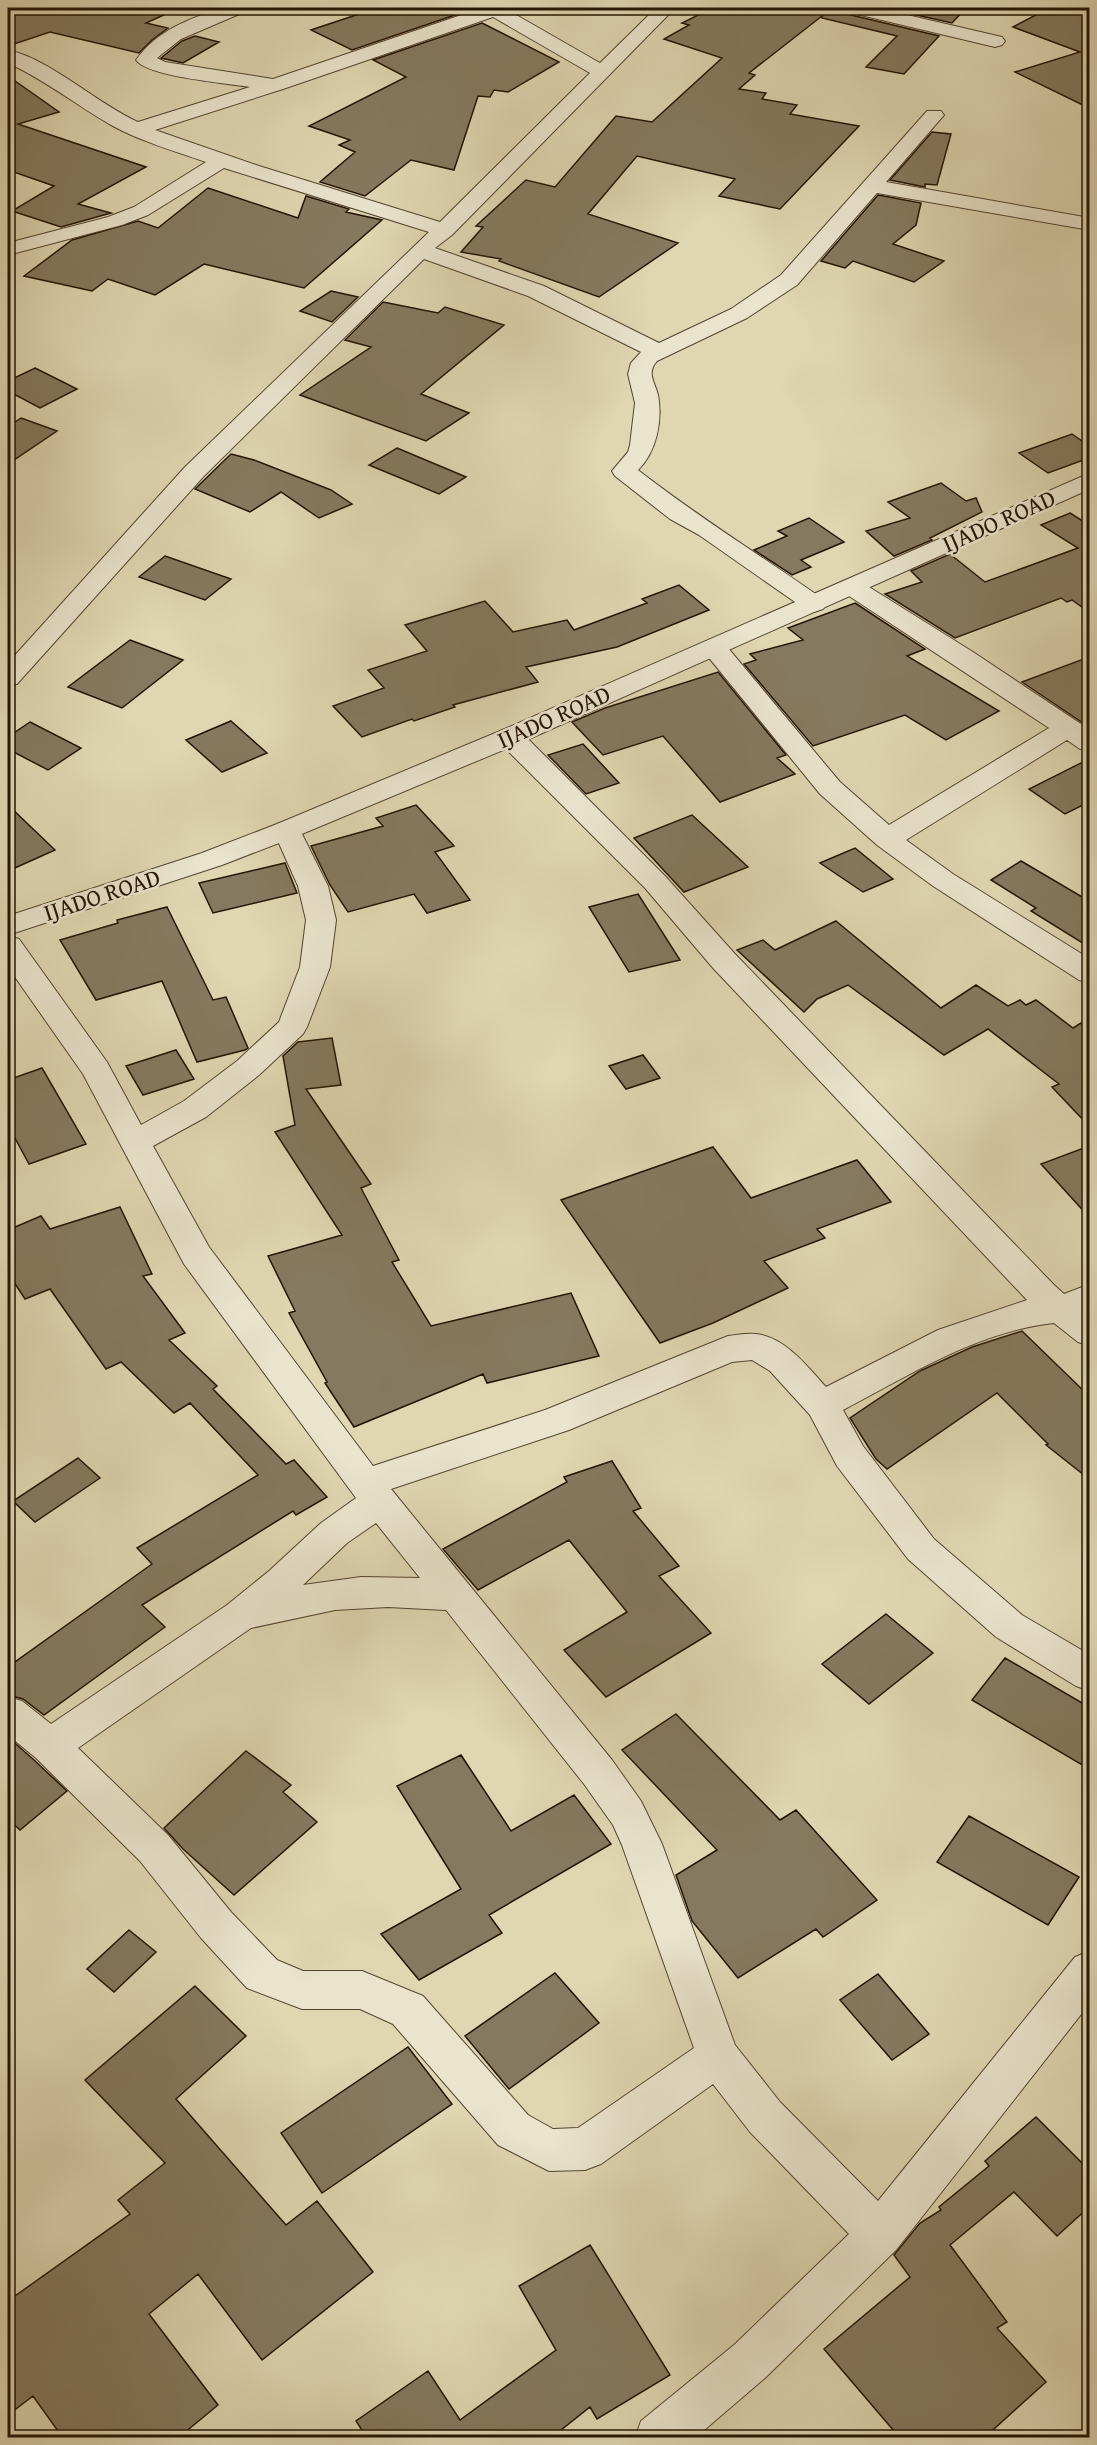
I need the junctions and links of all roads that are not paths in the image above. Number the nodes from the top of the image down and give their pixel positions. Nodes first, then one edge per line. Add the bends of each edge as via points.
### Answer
1 (237, 8) edge
2 (666, 8) edge
3 (855, 8) edge
4 (493, 9) edge
5 (995, 41) dead end
6 (8, 56) edge
7 (601, 70) junction
8 (276, 85) junction
9 (934, 115) dead end
10 (137, 129) junction
11 (223, 160) junction
12 (872, 186) junction
13 (1089, 224) edge
14 (444, 230) junction
15 (8, 249) edge
16 (420, 250) junction
17 (659, 352) junction
18 (1089, 480) edge
19 (852, 587) junction
20 (814, 604) junction
21 (714, 648) junction
22 (8, 678) edge
23 (1079, 735) edge
24 (510, 737) junction
25 (287, 830) junction
26 (887, 839) junction
27 (8, 926) edge
28 (8, 946) edge
29 (1089, 973) edge
30 (134, 1143) junction
31 (1076, 1303) edge
32 (1089, 1333) edge
33 (822, 1405) junction
34 (372, 1492) junction
35 (455, 1596) junction
36 (240, 1616) junction
37 (1089, 1675) edge
38 (8, 1713) edge
39 (50, 1746) junction
40 (1089, 1970) edge
41 (718, 2056) junction
42 (880, 2234) junction
43 (658, 2438) edge

1 - 8 street via 186,29 151,51 146,60 160,67
2 - 7 street
3 - 5 street
4 - 7 street
4 - 8 street
6 - 10 street via 43,72 108,116
7 - 14 street
8 - 10 street
9 - 12 street
10 - 11 street
11 - 14 street
11 - 15 street via 141,211
12 - 13 street
12 - 17 street via 789,280 763,301
14 - 16 street
16 - 17 street via 536,291
16 - 22 street via 194,472
17 - 20 street via 649,356 639,369 638,378 647,402 641,452 624,471 679,514
18 - 19 street, IJADO ROAD
19 - 20 street, IJADO ROAD
19 - 23 street
20 - 21 street, IJADO ROAD
21 - 24 street, IJADO ROAD
21 - 26 street via 830,788
23 - 26 street
24 - 25 street, IJADO ROAD
24 - 31 street via 655,882 733,970 1018,1271 1042,1294
25 - 27 street, IJADO ROAD
25 - 30 street via 314,886 321,920 315,967 292,1027 195,1109
26 - 29 street via 943,880
28 - 30 street via 96,1070
30 - 34 street via 196,1255
31 - 32 street
31 - 33 street via 1026,1313 950,1339
33 - 34 street via 782,1362 757,1347 728,1349
33 - 37 street via 850,1456 921,1549 1009,1626
34 - 35 street
34 - 36 street via 282,1582
35 - 36 street via 348,1593
35 - 41 street via 627,1812
36 - 39 street
38 - 39 street
39 - 41 street via 154,1848 216,1925 262,1974 302,1990 362,1990 408,2010 513,2130 549,2150 585,2149
40 - 42 street
41 - 42 street via 765,2117
42 - 43 street via 750,2361

